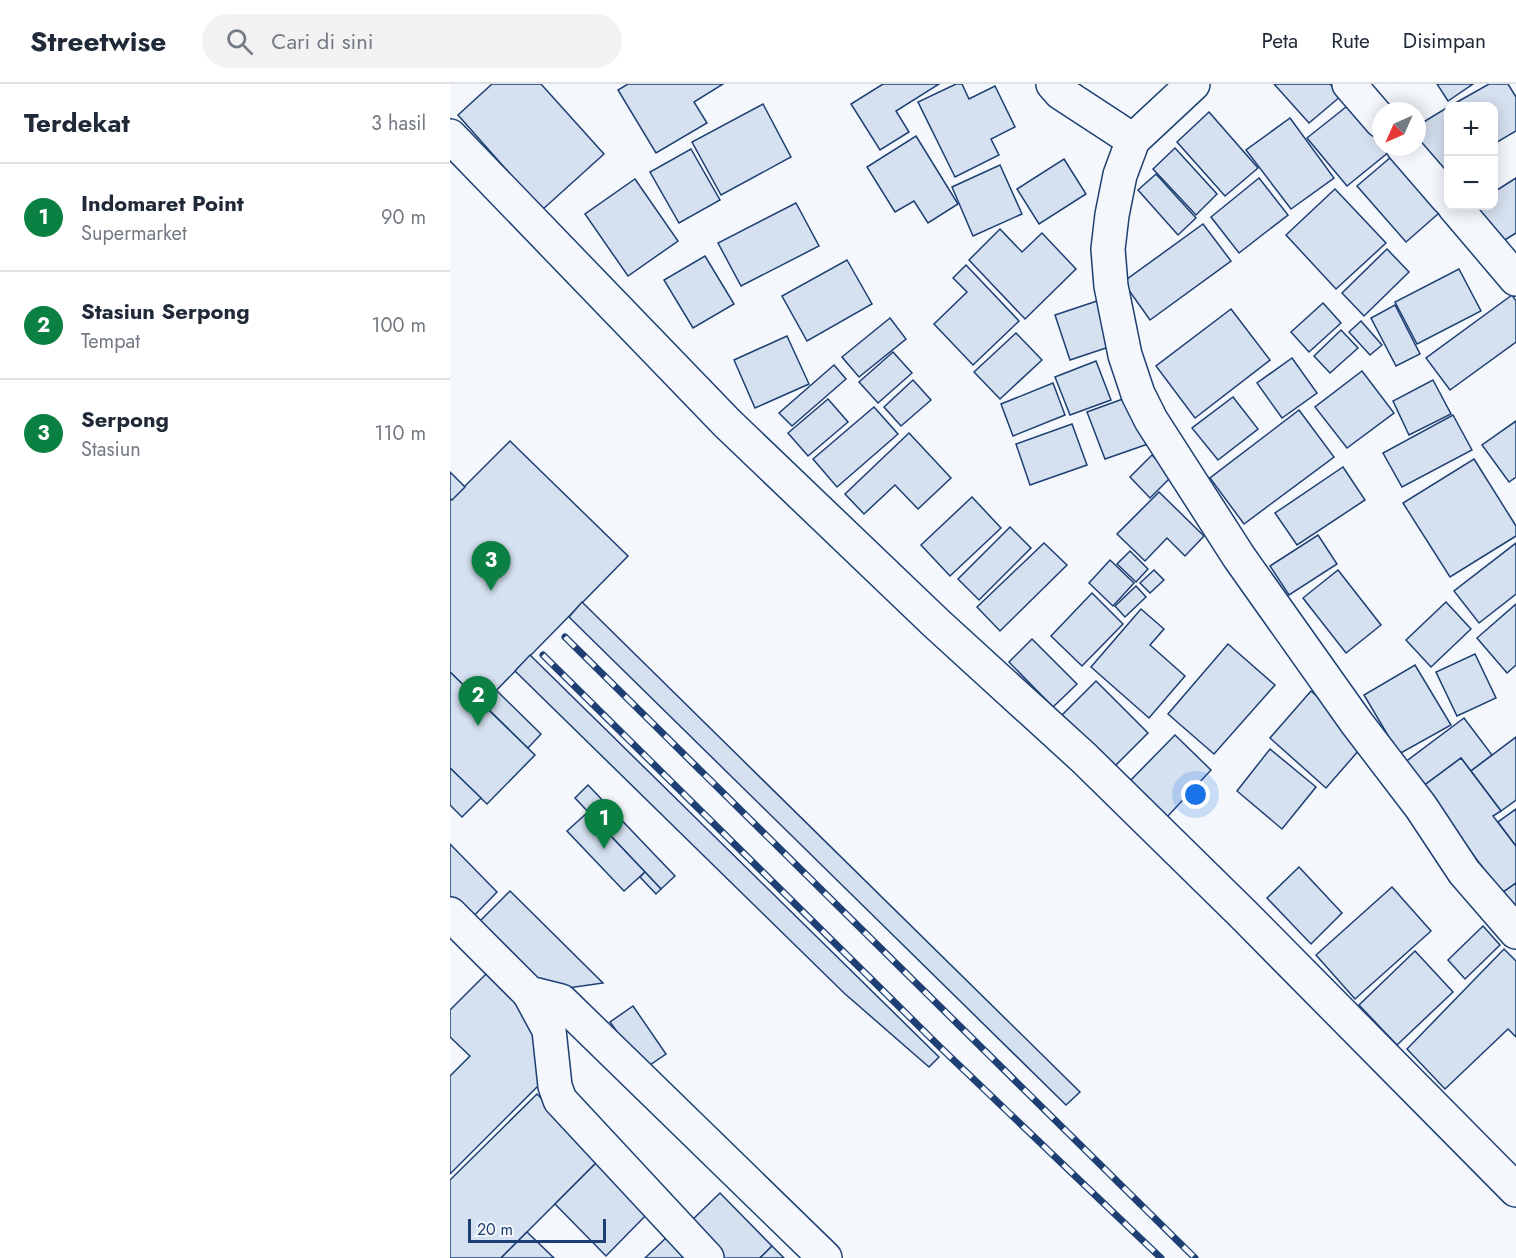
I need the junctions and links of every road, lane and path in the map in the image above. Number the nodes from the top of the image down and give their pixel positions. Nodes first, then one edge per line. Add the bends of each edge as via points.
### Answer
1 (1053, 84) edge
2 (1193, 84) edge
3 (1348, 84) edge
4 (1372, 111) edge
5 (450, 136) edge
6 (1133, 140) junction
7 (1411, 156) edge
8 (1444, 193) edge
9 (1457, 210) edge
10 (1516, 279) edge
11 (450, 914) edge
12 (1516, 932) edge
13 (529, 993) junction
14 (1516, 1190) edge
15 (707, 1258) edge
16 (825, 1258) edge

1 - 6 street
2 - 6 street
3 - 4 street
5 - 14 street via 727,423 1244,914
6 - 12 street via 1120,175 1108,249 1125,355 1138,394 1239,557 1464,872
7 - 8 street
9 - 10 street
11 - 13 street
13 - 15 street via 549,1030 560,1100
13 - 16 street via 561,1001

